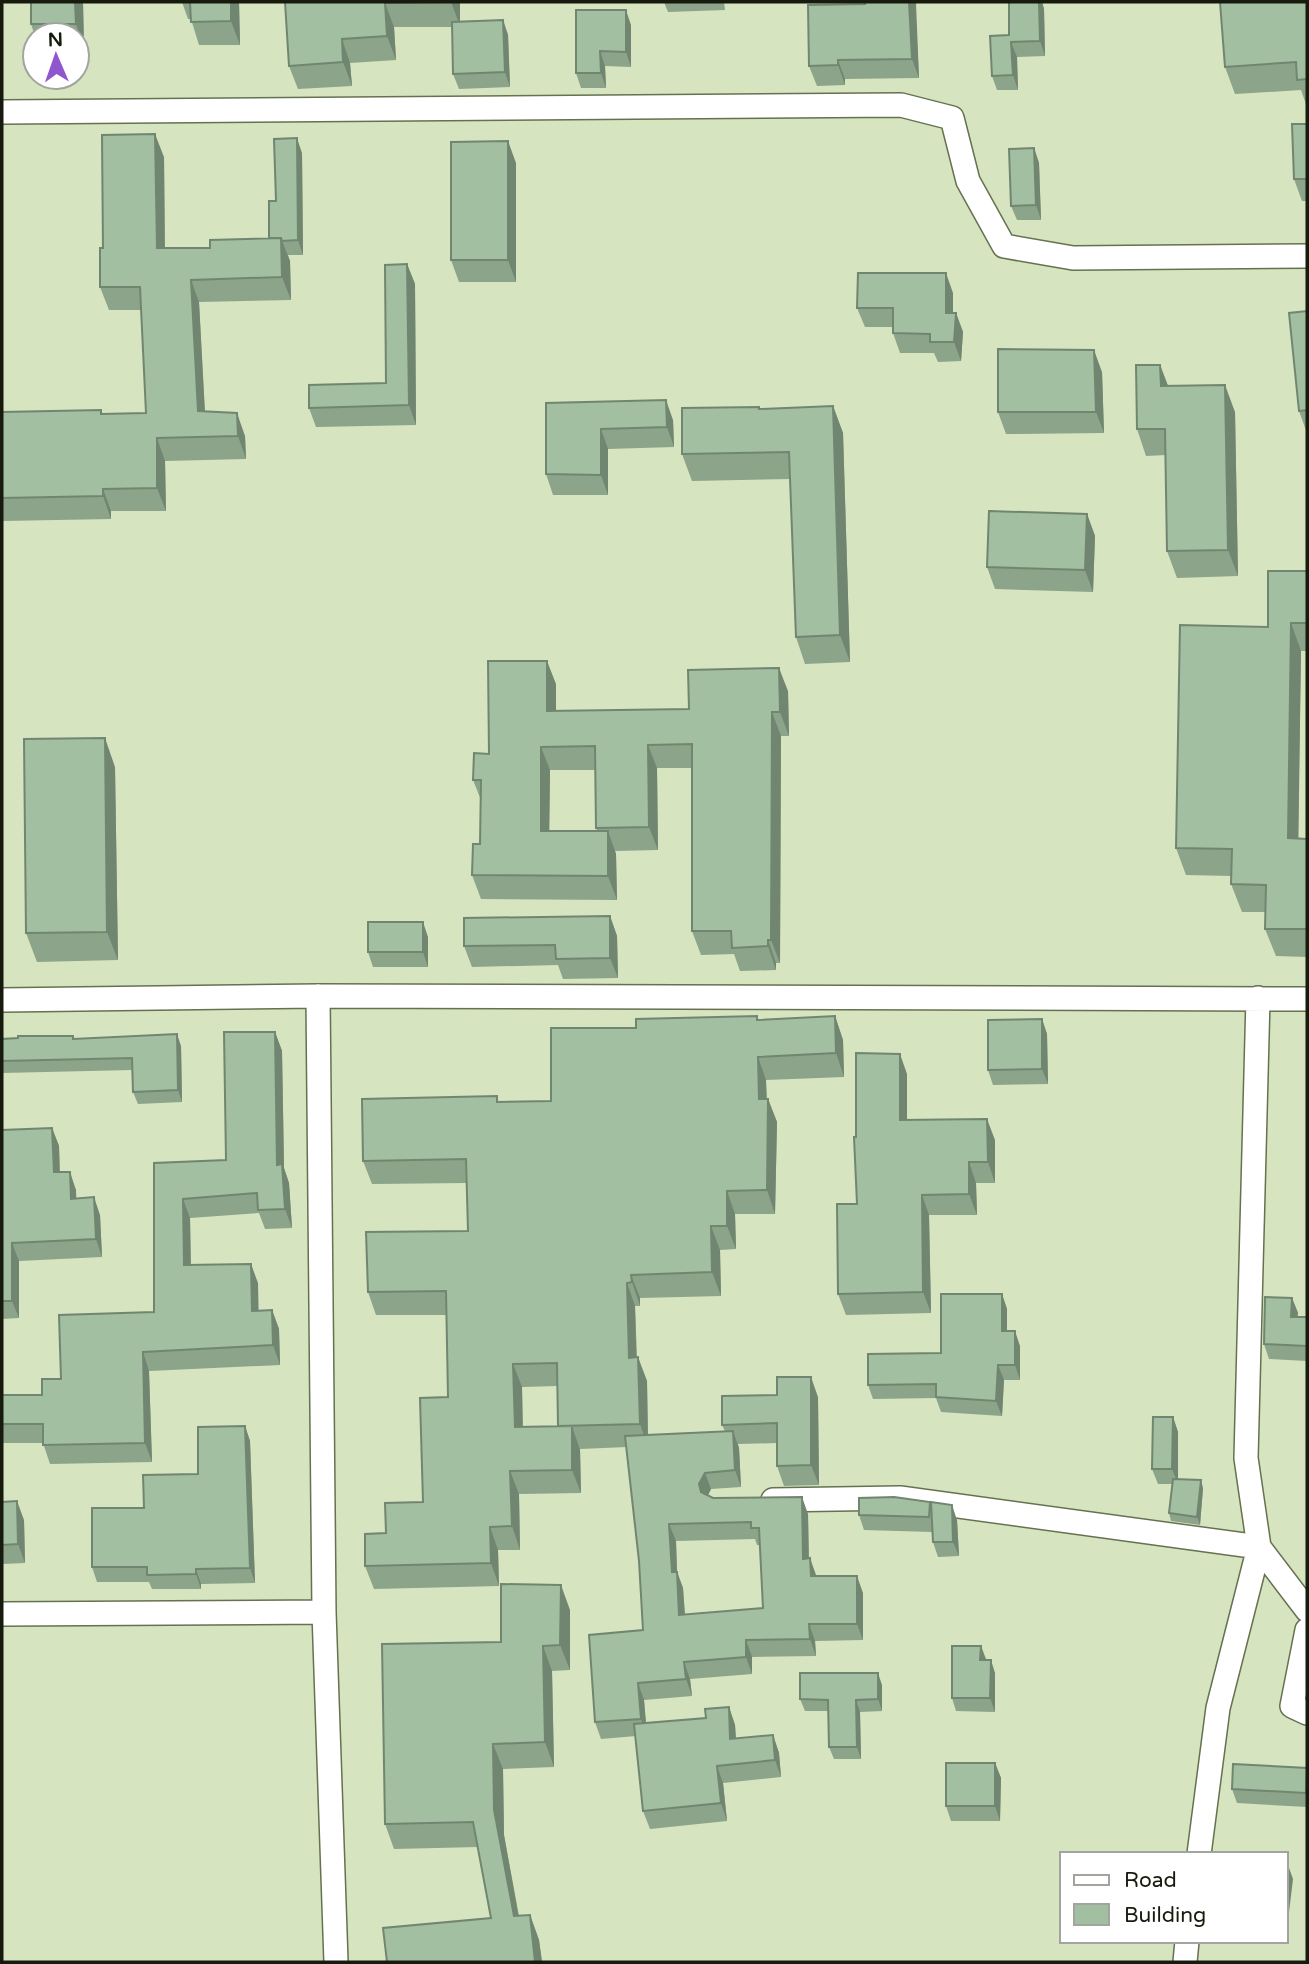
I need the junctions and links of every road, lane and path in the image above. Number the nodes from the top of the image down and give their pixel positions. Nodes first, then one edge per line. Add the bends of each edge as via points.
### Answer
1 (2, 112) edge
2 (1307, 256) edge
3 (318, 996) junction
4 (1258, 998) junction
5 (2, 999) edge
6 (1307, 999) edge
7 (747, 1500) edge
8 (1259, 1547) junction
9 (1307, 1610) edge
10 (324, 1612) junction
11 (2, 1614) edge
12 (1307, 1630) edge
13 (1307, 1713) edge
14 (1199, 1852) edge
15 (1187, 1943) edge
16 (336, 1962) edge
17 (1185, 1962) edge

1 - 2 street via 901,105 951,118 968,181 1004,246 1073,258
3 - 4 street
3 - 5 street
3 - 10 street
4 - 6 street
4 - 8 street via 1246,1458
7 - 8 street via 901,1498
8 - 9 street
8 - 14 street via 1217,1708
10 - 11 street
10 - 16 street
12 - 13 street via 1292,1706
15 - 17 street

